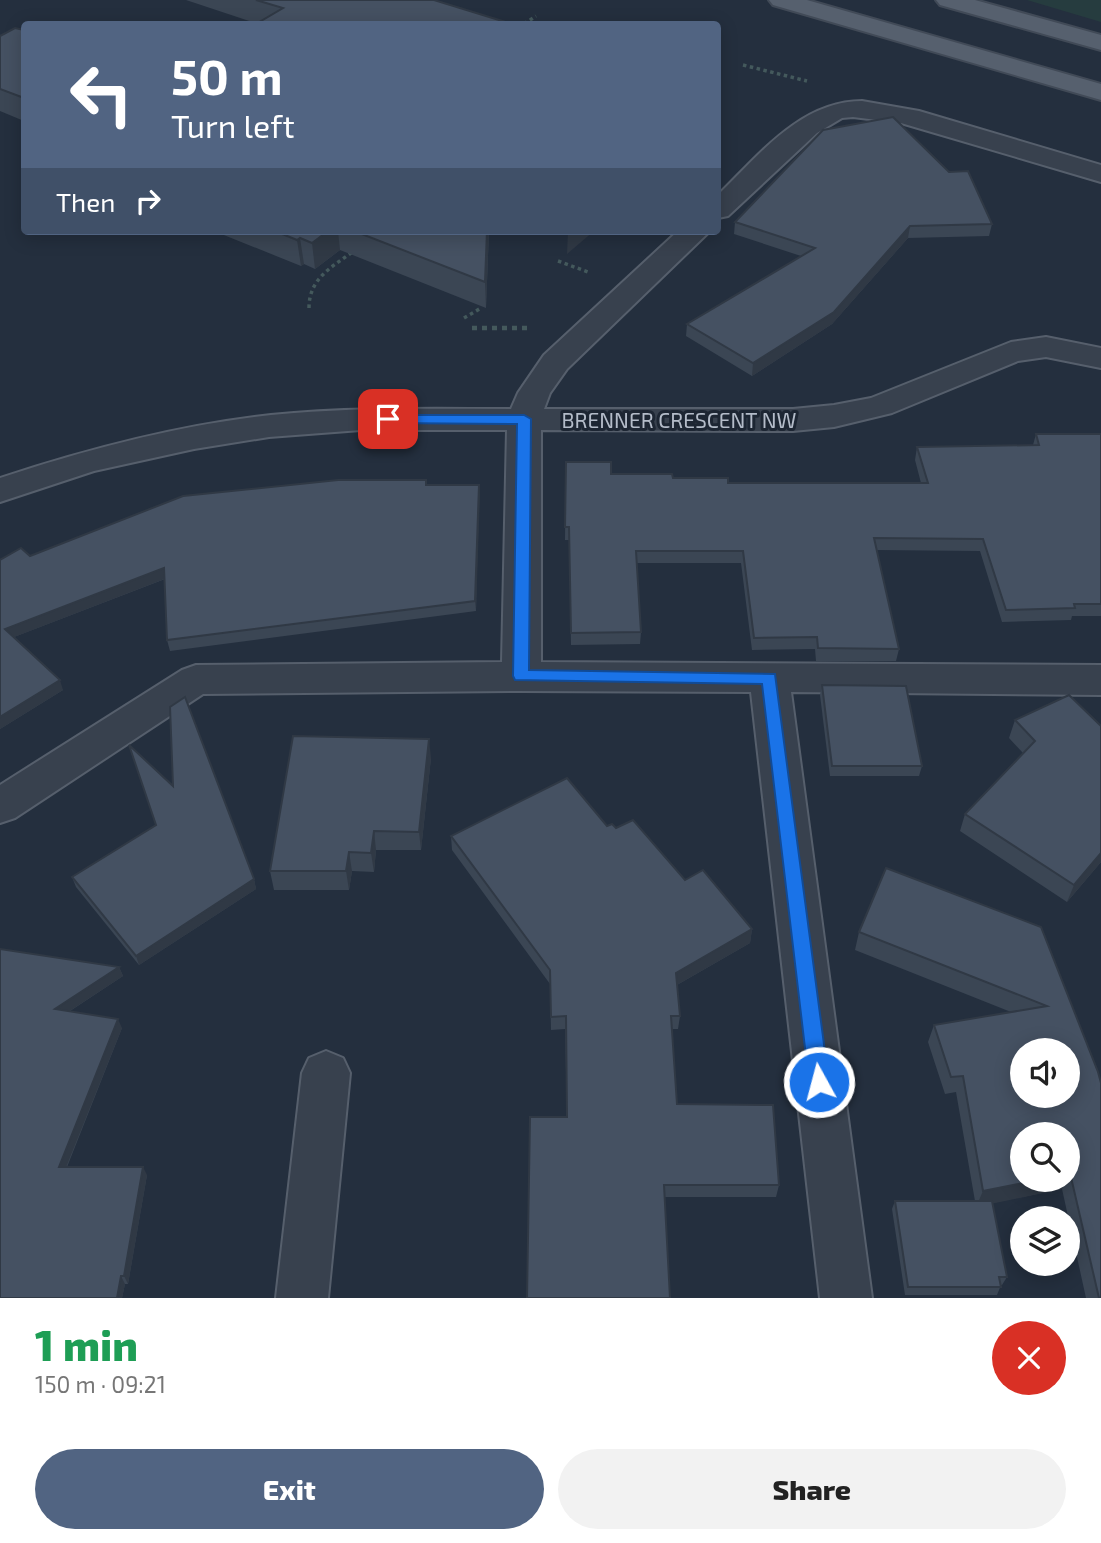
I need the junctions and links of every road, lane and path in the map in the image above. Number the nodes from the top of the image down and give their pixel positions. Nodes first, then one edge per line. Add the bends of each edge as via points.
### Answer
1 (780, 0) edge
2 (948, 0) edge
3 (536, 16) dead end
4 (528, 21) edge
5 (1101, 43) edge
6 (1101, 92) edge
7 (1101, 174) edge
8 (721, 207) edge
9 (691, 235) edge
10 (359, 247) edge
11 (558, 261) dead end
12 (595, 275) dead end
13 (309, 308) dead end
14 (481, 308) edge
15 (464, 318) dead end
16 (1101, 358) edge
17 (524, 419) junction
18 (0, 490) edge
19 (521, 676) junction
20 (769, 678) junction
21 (1101, 680) edge
22 (0, 806) edge
23 (326, 1073) dead end
24 (302, 1298) edge
25 (846, 1298) edge

1 - 6 main road
2 - 5 main road
3 - 4 path
7 - 8 street via 910,117 854,109 812,122
9 - 17 street via 555,362 534,393
10 - 13 path via 315,280 307,293
11 - 12 path
14 - 15 path
16 - 17 street, BRENNER CRESCENT NW via 1046,347 1010,352 880,406 834,416 793,420
17 - 18 street, BRENNER CRESCENT NW via 361,419 269,426 87,461
17 - 19 street
19 - 20 street
19 - 22 street via 196,680
20 - 21 street
20 - 25 street
23 - 24 street

